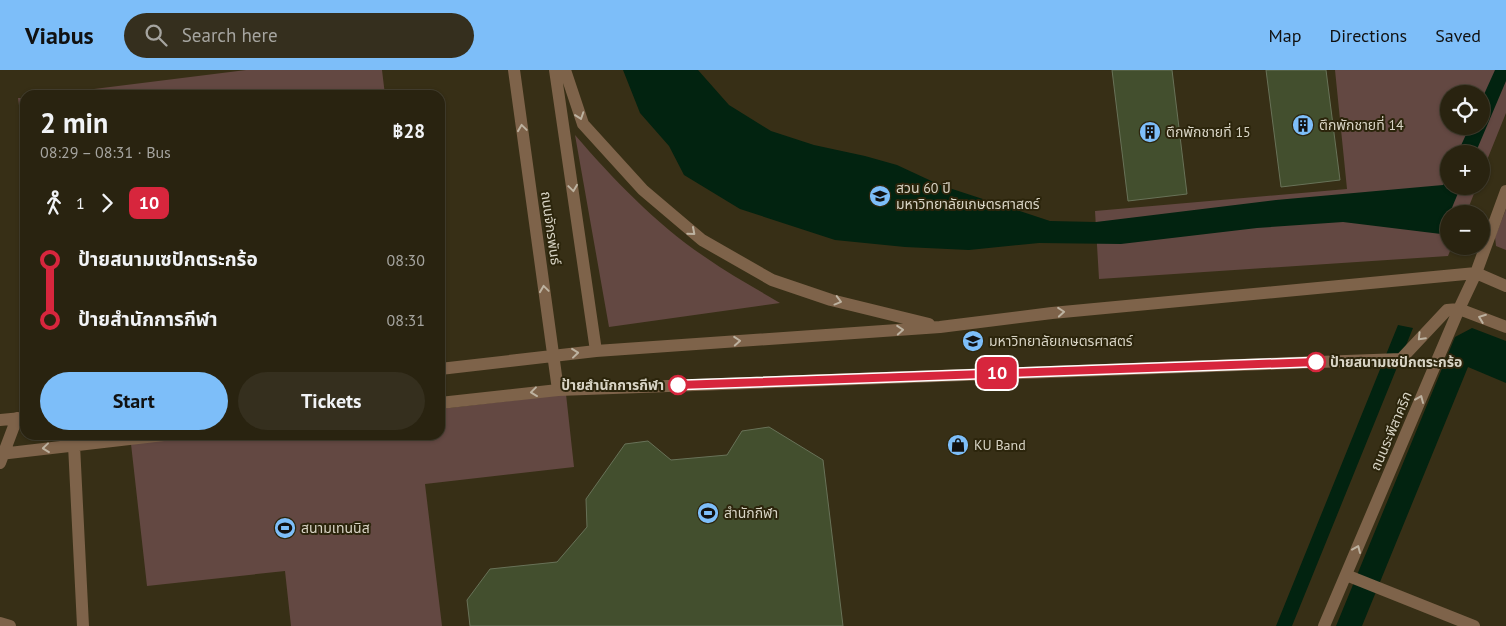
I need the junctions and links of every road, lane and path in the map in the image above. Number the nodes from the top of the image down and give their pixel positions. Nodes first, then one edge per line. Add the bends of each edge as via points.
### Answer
1 (514, 70) edge
2 (555, 70) edge
3 (565, 70) edge
4 (1506, 191) edge
5 (1476, 273) junction
6 (1506, 286) edge
7 (1459, 309) junction
8 (940, 327) junction
9 (1506, 327) edge
10 (596, 351) junction
11 (554, 355) junction
12 (445, 368) edge
13 (558, 390) junction
14 (445, 402) edge
15 (20, 418) edge
16 (0, 420) edge
17 (20, 420) edge
18 (119, 440) edge
19 (74, 445) junction
20 (1, 456) edge
21 (1350, 576) junction
22 (0, 623) edge
23 (10, 626) edge
24 (83, 626) edge
25 (1324, 626) edge
26 (1474, 626) edge

11 -> 1 street, ถนนจักรพันธ์
2 -> 10 street, ถนนจักรพันธ์
3 -> 8 street via 583,124 643,190 702,240 772,280 831,300
4 - 5 street, ถนนระพีสาคริก
5 - 6 street
5 - 7 street, ถนนระพีสาคริก
8 -> 5 street via 1052,313
9 -> 7 street
7 -> 13 street via 1447,310 1401,359
21 -> 7 street, ถนนระพีสาคริก
10 -> 8 street
11 -> 10 street
11 - 12 street
11 - 13 street, ถนนจักรพันธ์
13 -> 14 street
15 - 16 street
17 - 20 street
18 - 19 street
19 -> 20 street
19 - 24 street
21 - 25 street, ถนนระพีสาคริก
21 - 26 street
22 - 23 street

